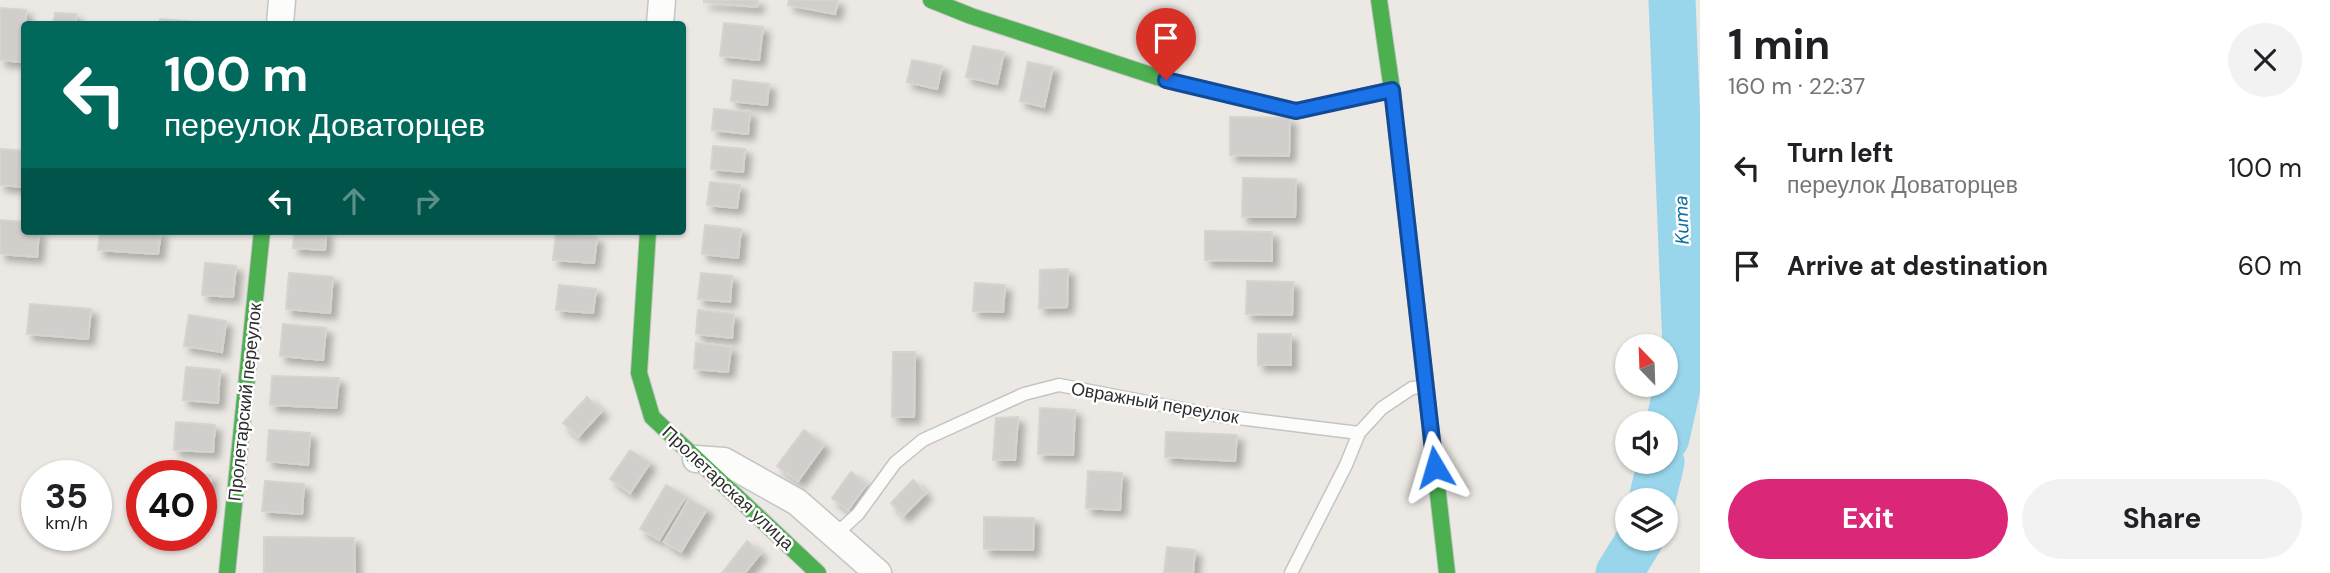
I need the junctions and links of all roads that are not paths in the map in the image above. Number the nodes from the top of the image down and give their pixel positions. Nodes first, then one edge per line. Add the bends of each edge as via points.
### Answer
1 (282, 0) edge
2 (662, 0) edge
3 (931, 0) edge
4 (1379, 0) edge
5 (280, 21) edge
6 (660, 21) edge
7 (1392, 90) junction
8 (262, 235) edge
9 (648, 235) edge
10 (1426, 387) junction
11 (1359, 433) junction
12 (696, 459) junction
13 (835, 535) junction
14 (227, 573) edge
15 (818, 573) edge
16 (878, 573) edge
17 (1291, 573) edge
18 (1447, 573) edge

1 - 5 street
2 - 6 street
3 - 7 street via 1166,80 1296,111
4 - 7 street
7 - 10 street
8 - 14 street, Пролетарский переулок
9 - 12 street, Пролетарская улица via 639,373 652,417
10 - 11 lane via 1412,388 1382,408
10 - 18 street
11 - 13 lane, Овражный переулок via 1214,415 1059,386 1024,394 923,440 895,463 858,514
11 - 17 lane
12 - 13 street via 724,461 797,502
12 - 15 street, Пролетарская улица
13 - 16 street

